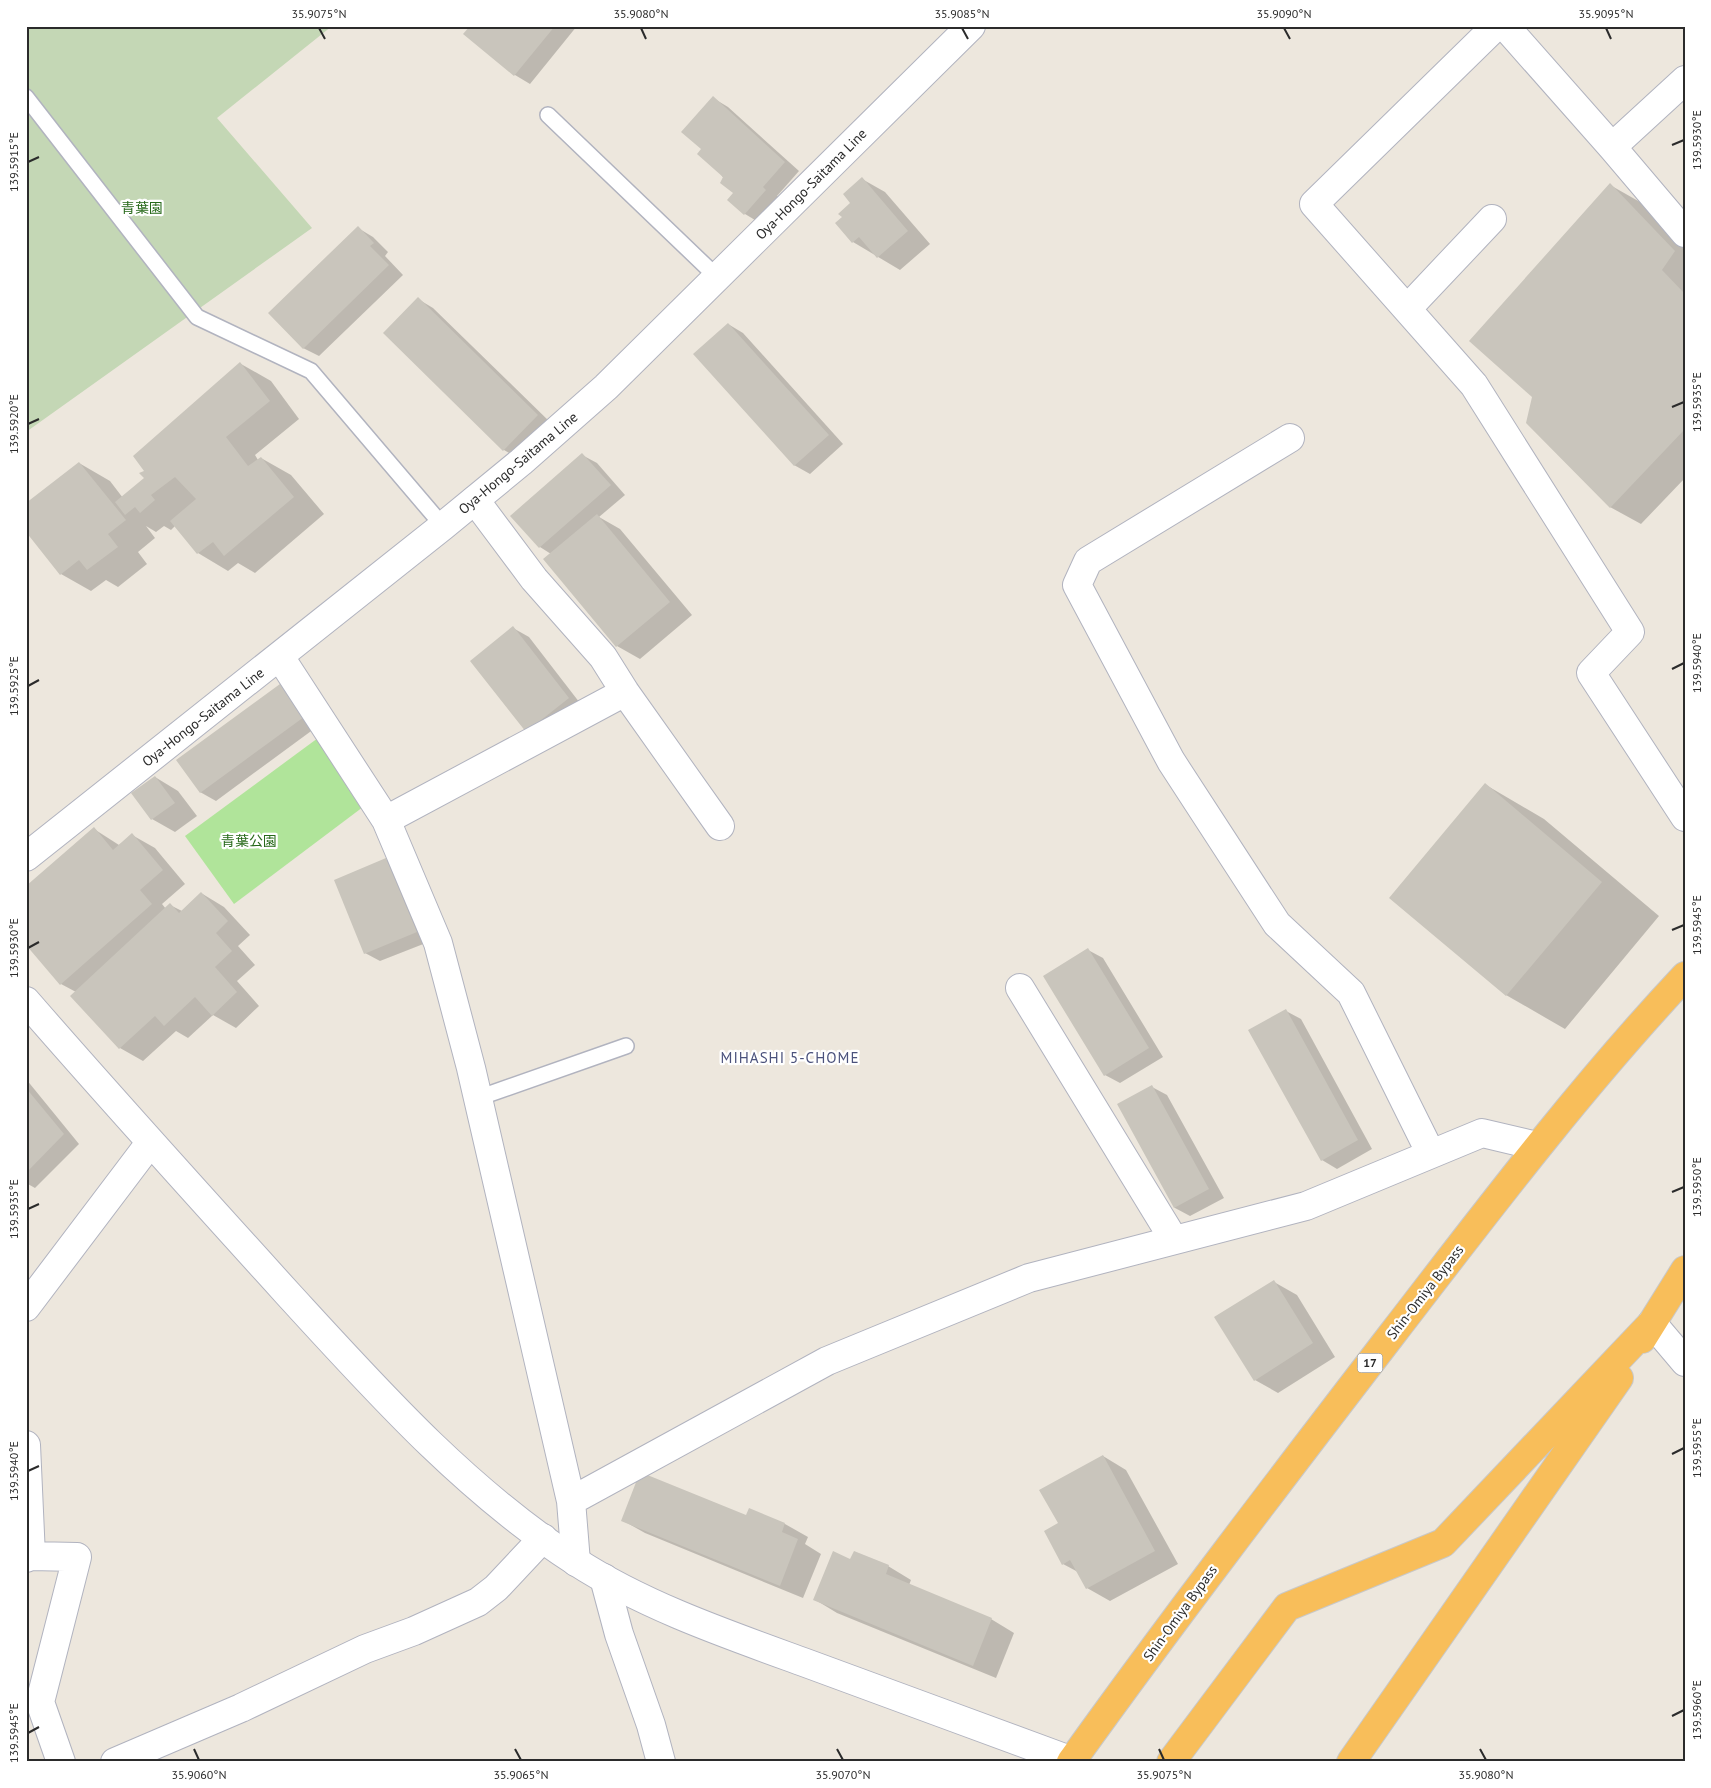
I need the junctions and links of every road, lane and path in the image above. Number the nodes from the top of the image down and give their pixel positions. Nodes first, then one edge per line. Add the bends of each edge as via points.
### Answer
1 (971, 26) edge
2 (1496, 26) edge
3 (1505, 26) edge
4 (1685, 80) edge
5 (26, 97) edge
6 (548, 115) dead end
7 (1612, 147) junction
8 (1492, 219) dead end
9 (1685, 233) edge
10 (718, 277) junction
11 (1407, 309) junction
12 (1290, 438) dead end
13 (475, 500) junction
14 (443, 526) junction
15 (280, 656) junction
16 (625, 692) junction
17 (1685, 817) edge
18 (386, 820) junction
19 (720, 826) dead end
20 (26, 857) edge
21 (1685, 976) edge
22 (1020, 988) dead end
23 (26, 1001) edge
24 (626, 1046) dead end
25 (478, 1098) junction
26 (150, 1143) junction
27 (1538, 1146) junction
28 (1432, 1154) junction
29 (1174, 1240) junction
30 (1685, 1270) edge
31 (26, 1307) edge
32 (1652, 1323) junction
33 (1685, 1362) edge
34 (26, 1445) edge
35 (571, 1501) junction
36 (543, 1538) junction
37 (28, 1557) edge
38 (576, 1562) junction
39 (604, 1578) junction
40 (1073, 1761) edge
41 (61, 1762) edge
42 (114, 1762) edge
43 (661, 1762) edge
44 (1171, 1762) edge
45 (1351, 1762) edge

1 - 10 street, Oya-Hongo-Saitama Line
2 - 11 street via 1314,204
3 - 7 street
4 - 7 street
5 - 14 lane via 197,317 310,372
6 - 10 lane
7 - 9 street
8 - 11 street
10 - 13 street, Oya-Hongo-Saitama Line via 606,387
11 - 17 street via 1474,386 1630,632 1591,674
12 - 28 street via 1088,561 1077,585 1171,761 1277,924 1352,993
13 - 14 street, Oya-Hongo-Saitama Line
13 - 16 street via 534,579 603,657
14 - 15 street, Oya-Hongo-Saitama Line
15 - 18 street
15 - 20 street, Oya-Hongo-Saitama Line
16 - 18 street
16 - 19 street
18 - 25 street via 438,943
21 - 27 highway, Shin-Omiya Bypass / 17
22 - 29 street
23 - 26 street
24 - 25 lane
25 - 35 street
26 - 31 street
26 - 36 street via 405,1420 497,1504
27 - 28 street via 1482,1133
27 - 40 highway, Shin-Omiya Bypass / 17 via 1221,1557
28 - 29 street via 1306,1206
29 - 35 street via 1029,1278 827,1360
30 - 32 highway
32 - 33 street
32 - 44 highway via 1443,1543 1287,1606
32 - 45 highway via 1617,1380
34 - 37 street
35 - 38 street
36 - 38 street
36 - 42 street via 496,1588 478,1602
37 - 41 street via 77,1557 40,1702
38 - 39 street
39 - 40 street via 680,1615 741,1639
39 - 43 street

